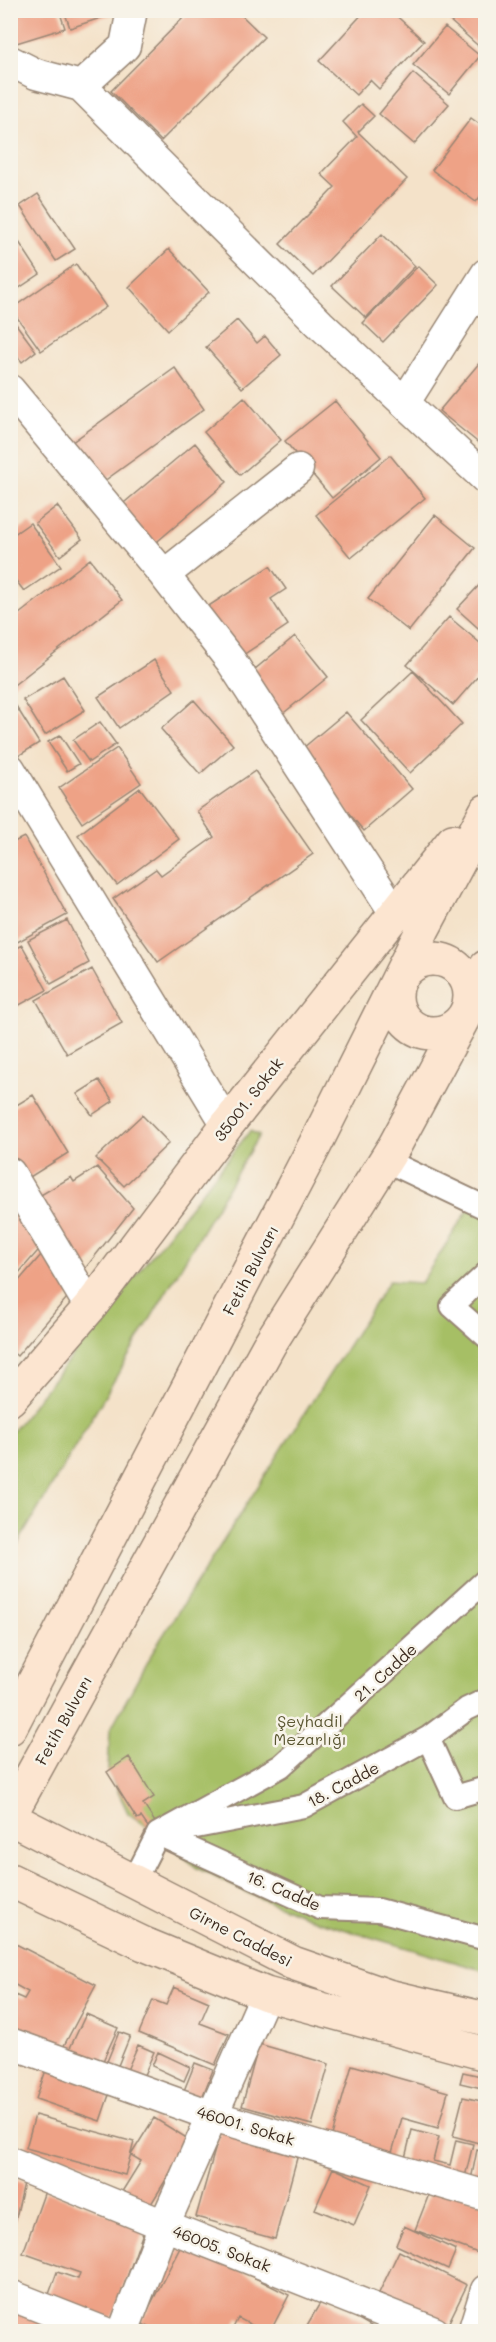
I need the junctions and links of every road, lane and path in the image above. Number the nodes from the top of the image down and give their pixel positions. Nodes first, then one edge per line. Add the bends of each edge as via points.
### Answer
1 (132, 10) edge
2 (10, 61) edge
3 (81, 86) junction
4 (486, 274) edge
5 (10, 390) edge
6 (405, 402) junction
7 (298, 470) dead end
8 (486, 479) edge
9 (165, 575) junction
10 (10, 769) edge
11 (486, 799) edge
12 (486, 811) edge
13 (395, 914) junction
14 (486, 967) edge
15 (402, 975) junction
16 (465, 1015) junction
17 (227, 1125) junction
18 (385, 1160) junction
19 (10, 1173) edge
20 (486, 1208) edge
21 (486, 1274) edge
22 (90, 1307) junction
23 (486, 1336) edge
24 (10, 1399) edge
25 (486, 1580) edge
26 (486, 1700) edge
27 (10, 1728) edge
28 (428, 1738) junction
29 (486, 1788) edge
30 (10, 1816) edge
31 (158, 1834) junction
32 (10, 1880) edge
33 (134, 1881) junction
34 (486, 1939) edge
35 (266, 1994) junction
36 (486, 2019) edge
37 (10, 2043) edge
38 (486, 2054) edge
39 (213, 2116) junction
40 (10, 2162) edge
41 (486, 2196) edge
42 (164, 2225) junction
43 (486, 2290) edge
44 (10, 2295) edge
45 (104, 2331) edge
46 (123, 2331) edge
47 (435, 2331) edge
48 (473, 2331) edge

1 - 3 street via 125,46
2 - 3 street via 36,74
3 - 6 street via 320,324
4 - 6 street
5 - 9 street
6 - 8 street
7 - 9 street
9 - 13 street via 231,661
10 - 17 street
11 - 13 main road, 35001. Sokak
12 - 15 main road, Fetih Bulvarı
13 - 17 main road, 35001. Sokak
14 - 16 main road, Fetih Bulvarı
15 - 16 main road via 422,961 435,959 452,965 466,979 470,991
15 - 16 main road via 395,998 398,1010 412,1028 435,1034 447,1031
15 - 27 main road, Fetih Bulvarı
16 - 18 main road, Fetih Bulvarı
17 - 22 main road, 35001. Sokak
18 - 20 street
18 - 30 main road, Fetih Bulvarı via 269,1345
19 - 22 street
21 - 23 street via 452,1306
22 - 24 main road, 35001. Sokak
25 - 31 street, 21. Cadde via 281,1766
26 - 28 street, 18. Cadde
28 - 29 street via 454,1797
28 - 31 street, 18. Cadde via 304,1806
30 - 33 main road, Girne Caddesi
31 - 33 street
31 - 34 street, 16. Cadde via 320,1908 379,1911
32 - 35 main road via 144,1944
33 - 36 main road, Girne Caddesi via 293,1963 388,1996
35 - 38 main road
35 - 39 street
37 - 39 street, 46001. Sokak
39 - 41 street, 46001. Sokak
39 - 42 street
40 - 42 street, 46005. Sokak
42 - 46 street
42 - 47 street, 46005. Sokak
43 - 48 street
44 - 45 street

